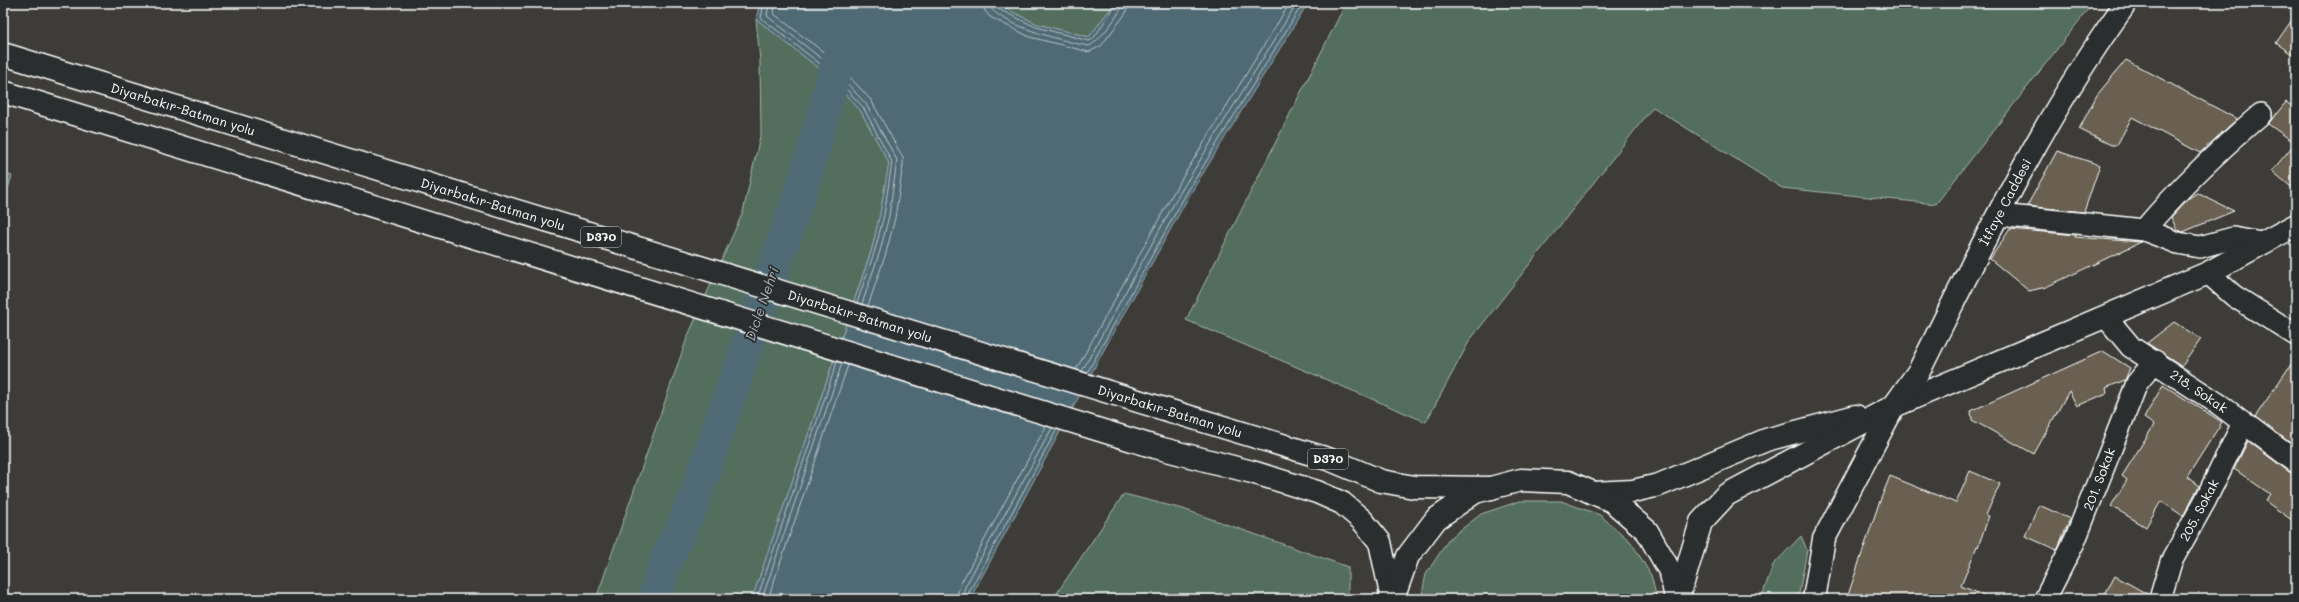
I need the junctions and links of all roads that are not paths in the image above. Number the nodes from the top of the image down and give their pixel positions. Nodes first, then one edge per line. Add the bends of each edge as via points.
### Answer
1 (2126, 3) edge
2 (3, 54) edge
3 (3, 92) edge
4 (2261, 114) dead end
5 (1998, 215) junction
6 (2144, 230) junction
7 (2292, 231) edge
8 (2261, 243) junction
9 (2208, 273) junction
10 (2106, 317) junction
11 (2296, 335) edge
12 (2155, 361) junction
13 (1894, 406) junction
14 (2243, 423) junction
15 (2296, 462) edge
16 (1490, 488) junction
17 (1593, 492) junction
18 (1393, 599) edge
19 (1677, 599) edge
20 (1814, 599) edge
21 (2045, 599) edge
22 (2160, 599) edge

1 - 5 main road, İtfaye Caddesi via 2104,33 2038,139
2 - 16 main road, Diyarbakır-Batman yolu / D370 via 1331,460 1381,480 1414,487
3 - 18 main road, D370 via 1155,447 1317,492 1342,503 1362,520 1380,542
4 - 6 street via 2216,153 2166,203
5 - 6 street
5 - 13 main road, İtfaye Caddesi via 1919,371
6 - 8 street via 2178,243 2200,246 2233,238
7 - 8 main road
8 - 9 main road
9 - 10 main road
9 - 11 street via 2234,296
10 - 12 street, 218. Sokak via 2131,347
10 - 13 main road
12 - 14 street, 218. Sokak
12 - 21 street, 201. Sokak via 2137,383 2075,540
13 - 17 main road via 1766,440 1659,485 1633,491
13 - 19 main road via 1726,495 1701,522
13 - 20 main road, İtfaye Caddesi via 1824,539
14 - 15 street, 218. Sokak
14 - 22 street, 205. Sokak via 2205,501 2171,562
16 - 17 main road via 1521,480 1568,482
16 - 18 main road via 1476,492 1436,518 1408,556
17 - 19 main road via 1612,500 1647,531 1671,573

